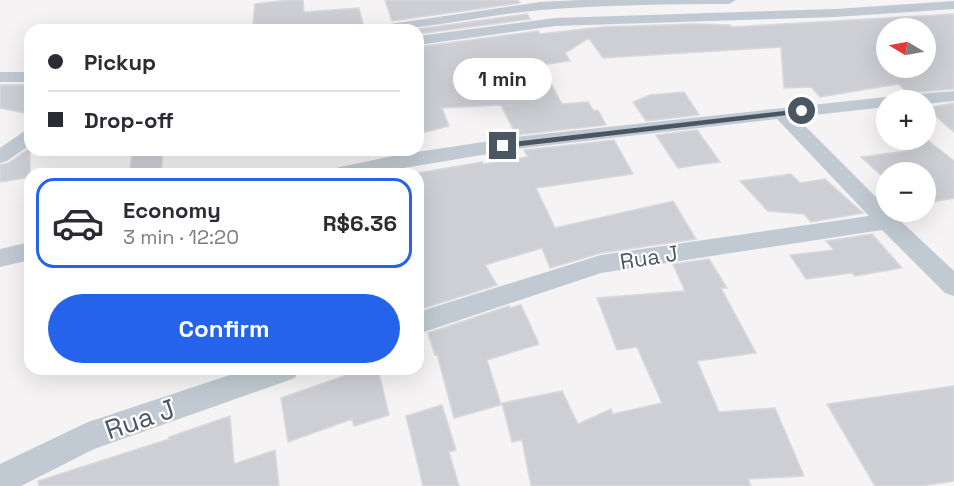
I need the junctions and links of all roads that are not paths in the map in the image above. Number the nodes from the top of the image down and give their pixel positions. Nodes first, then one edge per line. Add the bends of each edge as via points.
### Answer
1 (669, 0) edge
2 (676, 0) edge
3 (729, 0) edge
4 (954, 5) edge
5 (418, 24) edge
6 (424, 40) edge
7 (0, 77) edge
8 (24, 77) edge
9 (954, 96) edge
10 (936, 98) edge
11 (876, 103) edge
12 (781, 113) junction
13 (24, 140) edge
14 (0, 157) edge
15 (365, 168) edge
16 (876, 210) edge
17 (880, 222) edge
18 (888, 222) edge
19 (24, 252) edge
20 (0, 258) edge
21 (954, 286) edge
22 (424, 321) edge
23 (268, 375) edge
24 (0, 480) edge

1 - 5 street via 549,5
2 - 3 street
4 - 6 street via 555,22
7 - 8 street
9 - 10 street
11 - 12 street
12 - 15 street via 524,142
12 - 16 street
13 - 14 street
17 - 22 street, Rua J via 602,264
18 - 21 street
19 - 20 street
23 - 24 street, Rua J via 88,437

